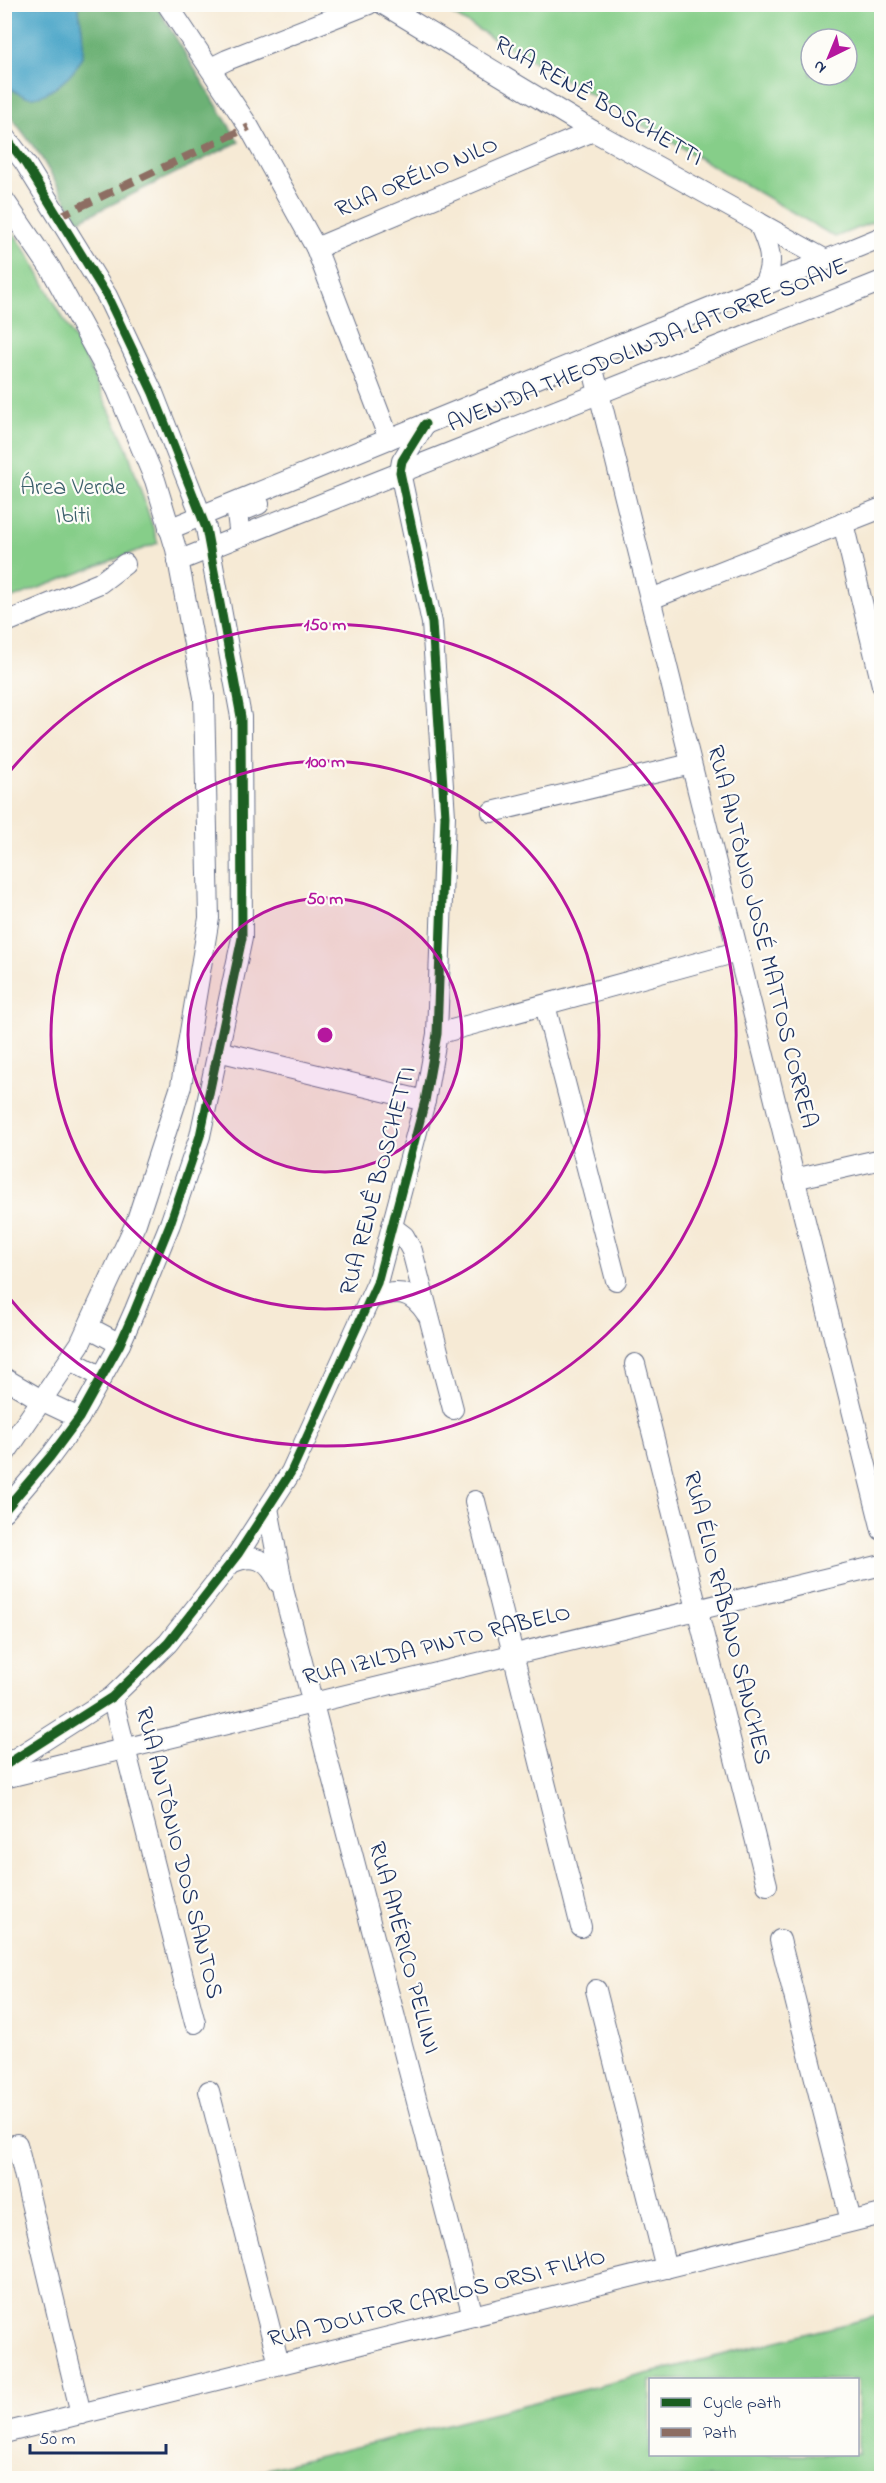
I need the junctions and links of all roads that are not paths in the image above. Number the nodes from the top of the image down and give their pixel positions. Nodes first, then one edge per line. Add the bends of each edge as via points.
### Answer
1 (167, 4) edge
2 (369, 4) edge
3 (383, 4) edge
4 (340, 11) edge
5 (211, 68) junction
6 (562, 112) junction
7 (593, 131) junction
8 (4, 135) edge
9 (538, 154) junction
10 (4, 200) edge
11 (758, 222) junction
12 (882, 237) edge
13 (316, 248) junction
14 (826, 260) junction
15 (882, 280) edge
16 (763, 286) junction
17 (590, 357) junction
18 (599, 393) junction
19 (425, 424) junction
20 (389, 439) junction
21 (358, 451) junction
22 (183, 468) junction
23 (400, 472) junction
24 (155, 480) junction
25 (882, 508) edge
26 (201, 516) junction
27 (843, 523) junction
28 (169, 529) junction
29 (244, 535) junction
30 (210, 548) junction
31 (178, 561) junction
32 (125, 564) dead end
33 (218, 598) junction
34 (651, 599) junction
35 (186, 605) junction
36 (8, 625) edge
37 (882, 684) edge
38 (691, 764) junction
39 (492, 812) dead end
40 (737, 952) junction
41 (545, 1005) junction
42 (437, 1034) junction
43 (218, 1051) junction
44 (425, 1101) junction
45 (882, 1159) edge
46 (794, 1179) junction
47 (392, 1227) junction
48 (616, 1280) dead end
49 (370, 1299) junction
50 (430, 1319) junction
51 (88, 1327) junction
52 (120, 1344) junction
53 (70, 1360) junction
54 (635, 1364) dead end
55 (102, 1377) junction
56 (4, 1378) edge
57 (43, 1401) junction
58 (453, 1409) dead end
59 (79, 1418) junction
60 (4, 1455) edge
61 (475, 1501) dead end
62 (268, 1508) junction
63 (4, 1511) edge
64 (882, 1530) edge
65 (231, 1563) junction
66 (882, 1565) edge
67 (284, 1593) junction
68 (698, 1610) junction
69 (513, 1654) junction
70 (112, 1697) junction
71 (313, 1703) junction
72 (125, 1749) junction
73 (4, 1766) edge
74 (4, 1778) edge
75 (767, 1885) dead end
76 (581, 1926) dead end
77 (780, 1940) dead end
78 (596, 1990) dead end
79 (195, 2023) dead end
80 (209, 2091) dead end
81 (17, 2144) dead end
82 (882, 2214) edge
83 (851, 2221) junction
84 (666, 2268) junction
85 (472, 2316) junction
86 (279, 2364) junction
87 (81, 2414) junction
88 (4, 2433) edge

1 - 5 street
2 - 4 street
3 - 6 street, RUA RENÊ BOSCHETTI
4 - 5 street
5 - 13 street via 249,127
6 - 7 street, RUA RENÊ BOSCHETTI
6 - 9 street, RUA ORÉLIO NILO via 562,123
7 - 9 street, RUA ORÉLIO NILO
7 - 11 street, RUA RENÊ BOSCHETTI
8 - 22 street via 107,296
9 - 13 street, RUA ORÉLIO NILO
10 - 24 street via 51,269 112,380
11 - 14 street, RUA RENÊ BOSCHETTI
11 - 16 street via 771,259
12 - 14 street, AVENIDA THEODOLINDA LATORRE SOAVE
13 - 20 street
14 - 16 street, AVENIDA THEODOLINDA LATORRE SOAVE
15 - 18 street, AVENIDA THEODOLINDA LATORRE SOAVE
16 - 17 street, AVENIDA THEODOLINDA LATORRE SOAVE
17 - 18 street, RUA ANTÔNIO JOSÉ MATTOS CORREA
17 - 19 street, AVENIDA THEODOLINDA LATORRE SOAVE
18 - 23 street, AVENIDA THEODOLINDA LATORRE SOAVE
18 - 34 street, RUA ANTÔNIO JOSÉ MATTOS CORREA
19 - 20 street, AVENIDA THEODOLINDA LATORRE SOAVE
19 - 23 street, AVENIDA THEODOLINDA LATORRE SOAVE via 402,461
20 - 21 street, AVENIDA THEODOLINDA LATORRE SOAVE
21 - 26 street, AVENIDA THEODOLINDA LATORRE SOAVE
21 - 29 street, AVENIDA THEODOLINDA LATORRE SOAVE via 331,474 237,513
22 - 24 street via 175,476
22 - 26 street
23 - 29 street, AVENIDA THEODOLINDA LATORRE SOAVE
23 - 42 street, RUA RENÊ BOSCHETTI via 432,623 443,782
24 - 28 street
25 - 27 street
26 - 28 street, AVENIDA THEODOLINDA LATORRE SOAVE
26 - 30 street
27 - 34 street
27 - 37 street
28 - 31 street
29 - 30 street, AVENIDA THEODOLINDA LATORRE SOAVE
30 - 31 street, AVENIDA THEODOLINDA LATORRE SOAVE
30 - 33 street
31 - 35 street
32 - 36 street via 100,584
33 - 35 street via 206,597
33 - 43 street via 241,717 242,938
34 - 38 street, RUA ANTÔNIO JOSÉ MATTOS CORREA
35 - 51 street via 204,697 209,918 181,1086 136,1223
38 - 39 street
38 - 40 street, RUA ANTÔNIO JOSÉ MATTOS CORREA
40 - 41 street
40 - 46 street, RUA ANTÔNIO JOSÉ MATTOS CORREA
41 - 42 street
41 - 48 street
42 - 44 street, RUA RENÊ BOSCHETTI
43 - 44 street
43 - 52 street via 200,1136 170,1224
44 - 47 street, RUA RENÊ BOSCHETTI
45 - 46 street
46 - 64 street, RUA ANTÔNIO JOSÉ MATTOS CORREA
47 - 49 street, RUA RENÊ BOSCHETTI
47 - 50 street via 404,1236 412,1251
49 - 50 street via 400,1292 418,1300
49 - 62 street, RUA RENÊ BOSCHETTI via 291,1472
50 - 58 street
51 - 52 street
51 - 53 street
52 - 55 street
53 - 55 street
53 - 57 street
54 - 68 street, RUA ÉLIO RABANO SANCHES
55 - 59 street
56 - 57 street
57 - 59 street
57 - 60 street
59 - 63 street
61 - 69 street
62 - 65 street, RUA RENÊ BOSCHETTI
62 - 67 street, RUA AMÉRICO PELLINI
65 - 67 street, RUA AMÉRICO PELLINI via 244,1557 261,1560 273,1570
65 - 70 street, RUA RENÊ BOSCHETTI via 168,1643
66 - 68 street, RUA IZILDA PINTO RABELO
67 - 71 street, RUA AMÉRICO PELLINI
68 - 69 street, RUA IZILDA PINTO RABELO
68 - 75 street, RUA ÉLIO RABANO SANCHES
69 - 71 street, RUA IZILDA PINTO RABELO
69 - 76 street
70 - 72 street, RUA ANTÔNIO DOS SANTOS
70 - 73 street, RUA RENÊ BOSCHETTI
71 - 72 street, RUA IZILDA PINTO RABELO
71 - 85 street, RUA AMÉRICO PELLINI
72 - 74 street, RUA IZILDA PINTO RABELO
72 - 79 street, RUA ANTÔNIO DOS SANTOS
77 - 83 street
78 - 84 street
80 - 86 street
81 - 87 street
82 - 83 street, RUA DOUTOR CARLOS ORSI FILHO
83 - 84 street, RUA DOUTOR CARLOS ORSI FILHO
84 - 85 street, RUA DOUTOR CARLOS ORSI FILHO
85 - 86 street, RUA DOUTOR CARLOS ORSI FILHO
86 - 87 street, RUA DOUTOR CARLOS ORSI FILHO
87 - 88 street, RUA DOUTOR CARLOS ORSI FILHO

